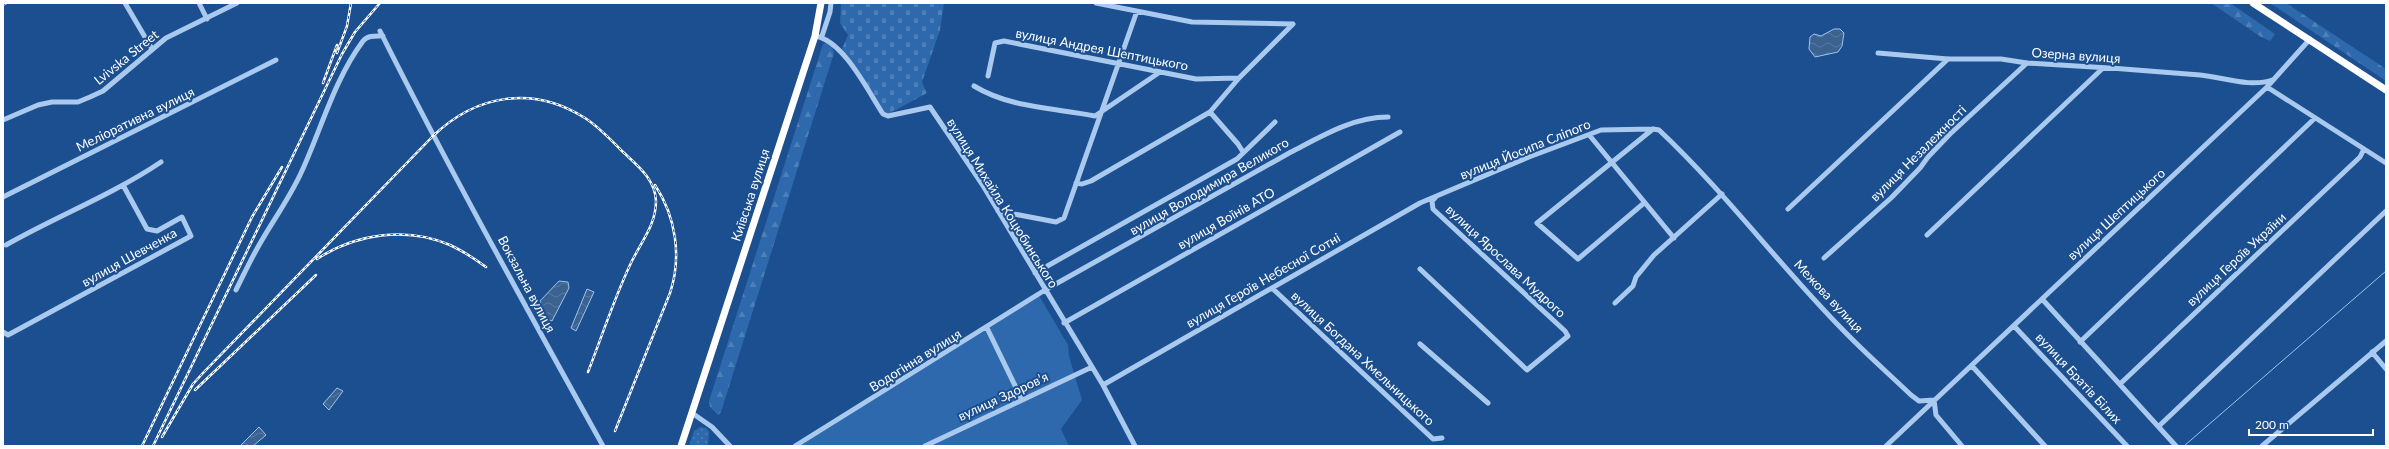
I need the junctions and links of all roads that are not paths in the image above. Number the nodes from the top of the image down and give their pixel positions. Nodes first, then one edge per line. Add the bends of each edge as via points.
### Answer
1 (125, 3) edge
2 (199, 3) edge
3 (235, 3) edge
4 (821, 3) edge
5 (831, 3) edge
6 (1096, 3) edge
7 (2253, 3) edge
8 (1137, 11) junction
9 (206, 19) junction
10 (380, 31) dead end
11 (383, 36) junction
12 (818, 36) junction
13 (2310, 39) junction
14 (152, 49) junction
15 (1878, 53) dead end
16 (1948, 59) junction
17 (276, 60) dead end
18 (1118, 63) junction
19 (2027, 63) junction
20 (2103, 68) junction
21 (1160, 72) junction
22 (988, 76) dead end
23 (1239, 78) junction
24 (2272, 80) junction
25 (974, 86) dead end
26 (2267, 87) junction
27 (2386, 90) edge
28 (1100, 112) junction
29 (1210, 112) junction
30 (1388, 117) dead end
31 (2315, 118) junction
32 (3, 120) edge
33 (1275, 122) dead end
34 (1653, 129) junction
35 (1400, 132) dead end
36 (1590, 136) junction
37 (2364, 149) junction
38 (1242, 152) junction
39 (160, 162) dead end
40 (1611, 162) junction
41 (2386, 163) edge
42 (1076, 183) junction
43 (123, 185) junction
44 (1720, 192) junction
45 (3, 197) edge
46 (1436, 197) junction
47 (1644, 202) junction
48 (1788, 209) dead end
49 (998, 211) junction
50 (2386, 211) edge
51 (1927, 236) dead end
52 (1674, 238) junction
53 (6, 245) dead end
54 (1824, 258) dead end
55 (1420, 269) dead end
56 (1035, 273) junction
57 (1272, 288) junction
58 (236, 290) dead end
59 (1045, 290) junction
60 (2042, 299) junction
61 (1614, 303) dead end
62 (1064, 323) junction
63 (2014, 326) junction
64 (987, 328) junction
65 (3, 332) edge
66 (2386, 341) edge
67 (2080, 342) junction
68 (1420, 344) dead end
69 (2372, 352) junction
70 (1972, 366) junction
71 (1092, 367) junction
72 (2386, 369) edge
73 (2120, 384) junction
74 (1103, 385) junction
75 (1022, 400) junction
76 (1934, 400) junction
77 (1488, 403) dead end
78 (692, 413) junction
79 (2159, 426) junction
80 (1442, 438) dead end
81 (603, 446) edge
82 (682, 446) edge
83 (730, 446) edge
84 (795, 446) edge
85 (925, 446) edge
86 (1134, 446) edge
87 (1886, 446) edge
88 (1962, 446) edge
89 (2045, 446) edge
90 (2127, 446) edge
91 (2176, 446) edge
92 (2262, 446) edge

1 - 14 street
2 - 9 street
3 - 9 street, Lvivska Street
4 - 12 highway, Київська вулиця
5 - 12 street via 830,12
6 - 8 street
7 - 13 highway
8 - 18 street
8 - 23 street via 1197,22 1293,24
9 - 14 street, Lvivska Street via 173,34
10 - 11 street, Вокзальна вулиця
11 - 58 street via 370,36 364,40 352,59 327,109 316,142 294,188 257,248
11 - 81 street, Вокзальна вулиця via 432,133
12 - 49 street, вулиця Михайла Коцюбинського via 840,49 882,114 888,116 930,107
12 - 78 highway, Київська вулиця
13 - 24 street, вулиця Шептицького
13 - 27 highway
14 - 32 street, Lvivska Street via 104,91 78,102 38,105
15 - 16 street, Озерна вулиця
16 - 19 street, Озерна вулиця via 2001,59
16 - 48 street
17 - 45 street, Меліоративна вулиця
18 - 21 street, вулиця Андрея Шептицького
18 - 22 street, вулиця Андрея Шептицького via 1004,41 995,43
18 - 28 street
19 - 20 street, Озерна вулиця
19 - 54 street, вулиця Незалежності via 1950,134 1891,198
20 - 24 street, Озерна вулиця via 2264,83
20 - 51 street
21 - 23 street, вулиця Андрея Шептицького via 1196,79
21 - 28 street
23 - 29 street
24 - 26 street, вулиця Шептицького
25 - 28 street via 994,97 1020,104 1095,116
26 - 31 street
26 - 60 street, вулиця Шептицького
28 - 42 street
29 - 38 street
29 - 42 street via 1091,181
30 - 59 street, вулиця Володимира Великого via 1370,117 1331,131
31 - 37 street
31 - 67 street
33 - 38 street, вулиця Володимира Великого
34 - 36 street, вулиця Йосипа Сліпого via 1602,130
34 - 40 street
34 - 44 street via 1659,130
35 - 62 street, вулиця Воїнів АТО
36 - 40 street
36 - 46 street, вулиця Йосипа Сліпого via 1529,157
37 - 41 street
37 - 73 street, вулиця Героїв України via 2360,157
38 - 56 street, вулиця Володимира Великого via 1237,159 1218,171
39 - 43 street
40 - 47 street
40 - 47 street via 1537,223 1578,259
42 - 49 street via 1064,218 1056,222
43 - 53 street
43 - 65 street, вулиця Шевченка via 147,229 157,230 182,217 191,236 8,335
44 - 52 street
44 - 76 street, Межова вулиця via 1843,330 1911,395 1919,401
46 - 55 street, вулиця Ярослава Мудрого via 1432,201 1433,209 1568,336 1527,370
46 - 57 street, вулиця Героїв Небесної Сотні via 1413,207
47 - 52 street
49 - 56 street, вулиця Михайла Коцюбинського
50 - 79 street
52 - 61 street via 1642,267 1633,286
56 - 59 street, вулиця Михайла Коцюбинського
57 - 74 street, вулиця Героїв Небесної Сотні
57 - 80 street, вулиця Богдана Хмельницького via 1433,439
59 - 62 street, вулиця Михайла Коцюбинського
59 - 64 street, Водогінна вулиця
60 - 63 street, вулиця Шептицького
60 - 67 street
62 - 71 street, вулиця Михайла Коцюбинського
63 - 70 street, вулиця Шептицького
63 - 90 street, вулиця Братів Білих
64 - 75 street
64 - 84 street, Водогінна вулиця
66 - 69 street
67 - 73 street
68 - 77 street
69 - 72 street
69 - 92 street
70 - 76 street, вулиця Шептицького
70 - 89 street
71 - 74 street, вулиця Михайла Коцюбинського
71 - 75 street, вулиця Здоровʼя
73 - 79 street
74 - 86 street, вулиця Михайла Коцюбинського
75 - 85 street, вулиця Здоровʼя
76 - 87 street, вулиця Шептицького
76 - 88 street via 1936,415
78 - 82 highway, Київська вулиця
78 - 83 street via 712,427
79 - 91 street

